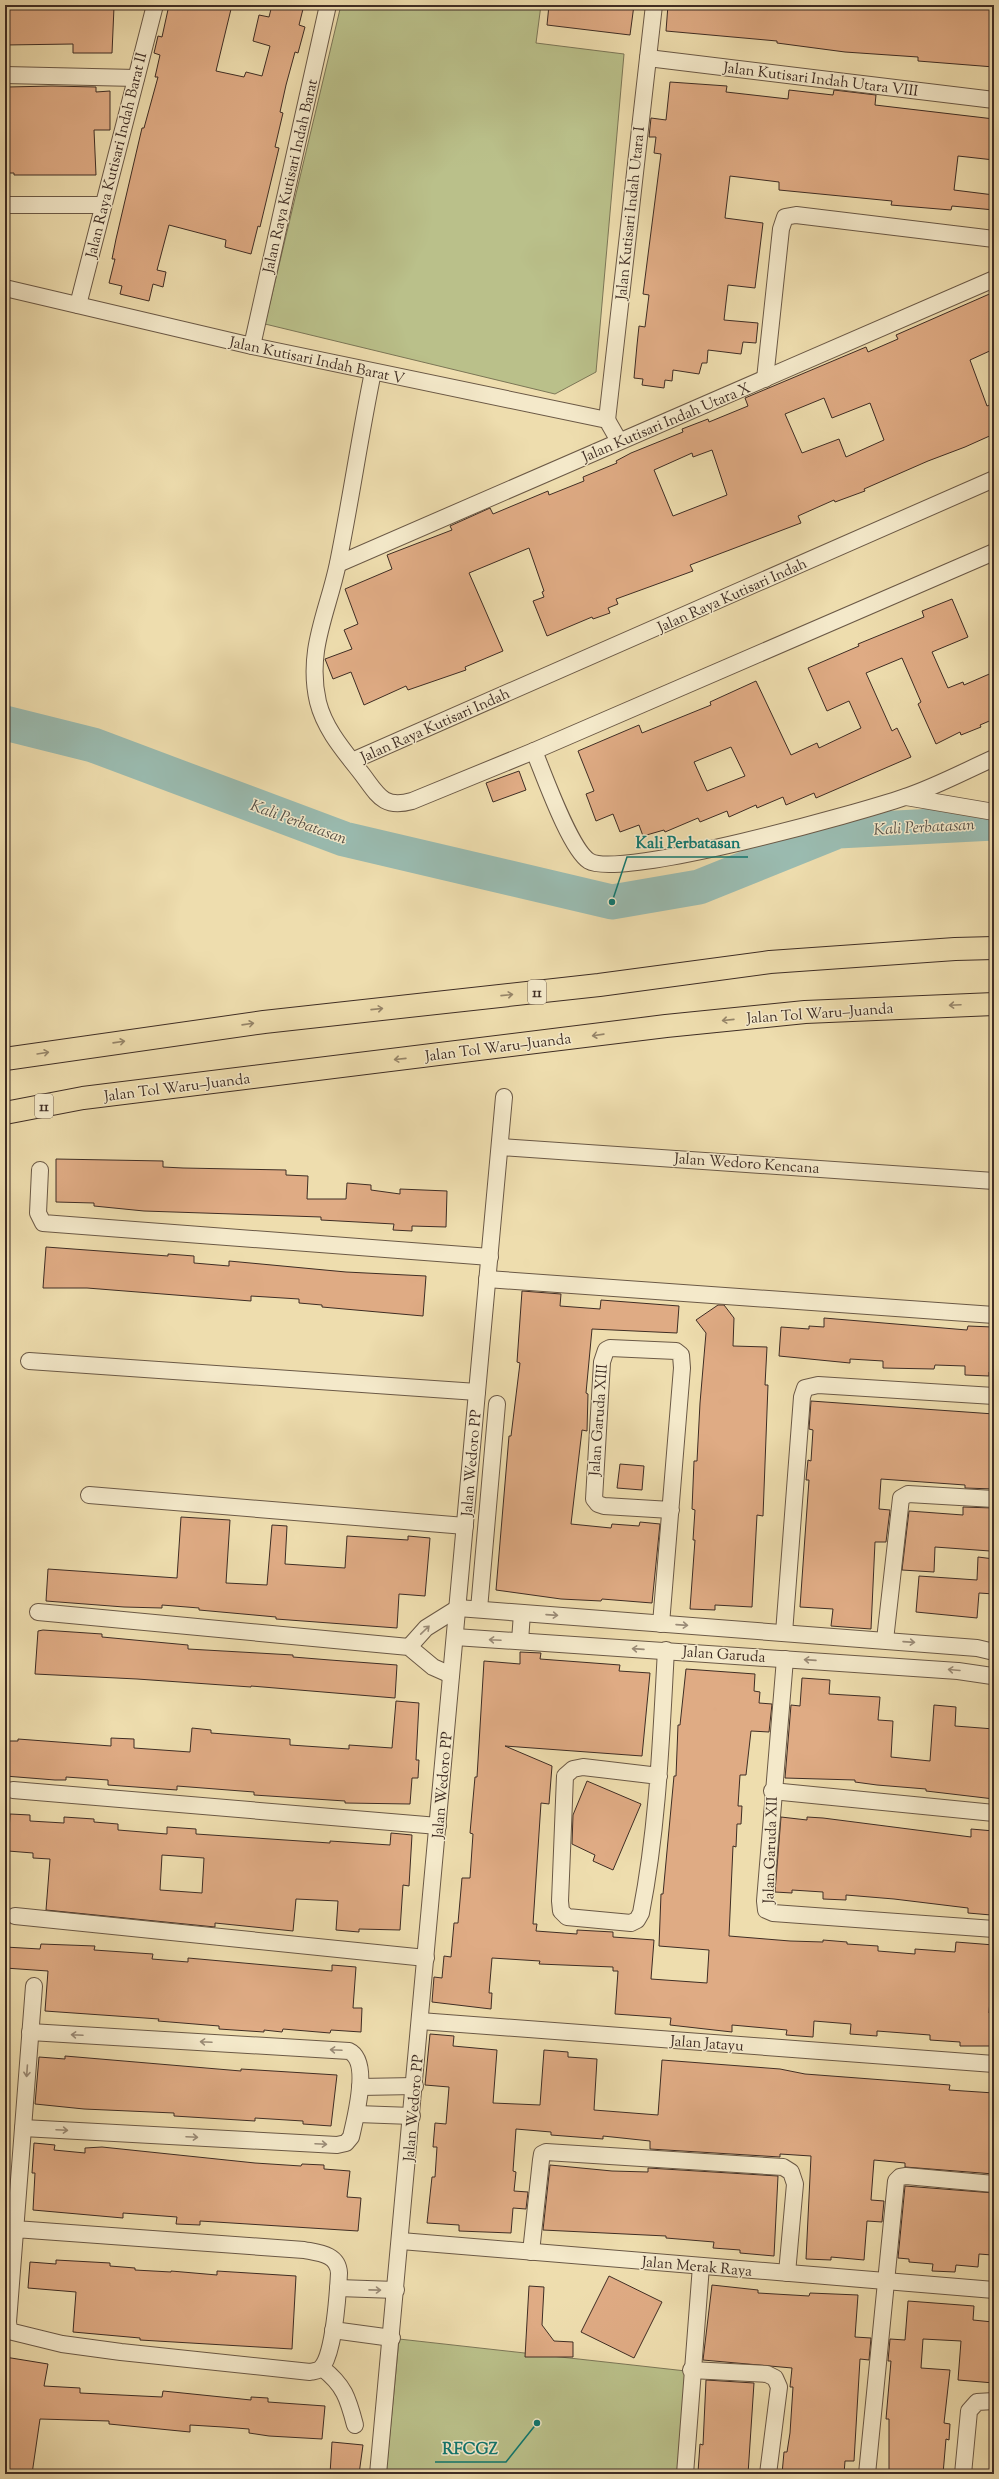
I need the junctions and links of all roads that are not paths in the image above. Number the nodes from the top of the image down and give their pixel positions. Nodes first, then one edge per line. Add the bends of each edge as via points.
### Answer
1 (155, 5) edge
2 (328, 5) edge
3 (654, 5) edge
4 (648, 58) junction
5 (5, 75) edge
6 (136, 78) junction
7 (994, 100) edge
8 (5, 205) edge
9 (103, 205) junction
10 (994, 239) edge
11 (994, 279) edge
12 (5, 288) edge
13 (78, 305) junction
14 (252, 346) junction
15 (373, 372) junction
16 (765, 379) junction
17 (607, 420) junction
18 (619, 441) junction
19 (994, 479) edge
20 (994, 552) edge
21 (338, 564) junction
22 (534, 751) junction
23 (994, 758) edge
24 (352, 761) junction
25 (906, 797) junction
26 (994, 812) edge
27 (994, 948) edge
28 (994, 1004) edge
29 (5, 1059) edge
30 (504, 1096) dead end
31 (5, 1113) edge
32 (501, 1147) junction
33 (40, 1170) dead end
34 (994, 1181) edge
35 (490, 1257) junction
36 (487, 1279) junction
37 (994, 1314) edge
38 (29, 1362) dead end
39 (477, 1392) junction
40 (994, 1396) edge
41 (496, 1404) dead end
42 (88, 1495) dead end
43 (994, 1499) edge
44 (671, 1510) junction
45 (465, 1526) junction
46 (458, 1608) junction
47 (479, 1609) junction
48 (38, 1612) dead end
49 (522, 1613) junction
50 (661, 1624) junction
51 (710, 1627) junction
52 (784, 1633) junction
53 (836, 1637) junction
54 (455, 1638) junction
55 (885, 1640) junction
56 (520, 1641) junction
57 (409, 1647) junction
58 (666, 1650) junction
59 (994, 1652) edge
60 (706, 1653) junction
61 (785, 1659) junction
62 (834, 1662) junction
63 (452, 1675) junction
64 (993, 1675) edge
65 (659, 1776) junction
66 (13, 1790) dead end
67 (772, 1791) junction
68 (994, 1813) edge
69 (438, 1826) junction
70 (15, 1916) dead end
71 (994, 1928) edge
72 (426, 1958) junction
73 (34, 1986) dead end
74 (420, 2021) junction
75 (30, 2032) junction
76 (994, 2064) edge
77 (415, 2086) junction
78 (360, 2087) junction
79 (357, 2114) junction
80 (412, 2116) junction
81 (23, 2128) junction
82 (994, 2184) edge
83 (15, 2229) junction
84 (401, 2241) junction
85 (531, 2252) junction
86 (701, 2266) junction
87 (787, 2273) junction
88 (885, 2282) junction
89 (338, 2288) junction
90 (396, 2290) junction
91 (994, 2290) edge
92 (333, 2330) junction
93 (392, 2338) junction
94 (322, 2368) junction
95 (691, 2370) junction
96 (994, 2401) edge
97 (355, 2425) dead end
98 (378, 2474) edge
99 (685, 2474) edge
100 (768, 2474) edge
101 (866, 2474) edge
102 (963, 2474) edge

1 - 6 street, Jalan Raya Kutisari Indah Barat II
2 - 14 street, Jalan Raya Kutisari Indah Barat
3 - 4 street, Jalan Kutisari Indah Utara I
4 - 7 street, Jalan Kutisari Indah Utara VIII
4 - 17 street, Jalan Kutisari Indah Utara I
5 - 6 street
6 - 9 street, Jalan Raya Kutisari Indah Barat II
8 - 9 street
9 - 13 street, Jalan Raya Kutisari Indah Barat II
10 - 16 street via 796,215 785,217 781,229
11 - 16 street, Jalan Kutisari Indah Utara X
12 - 13 street, Jalan Kutisari Indah Barat V
13 - 14 street, Jalan Kutisari Indah Barat V
14 - 15 street, Jalan Kutisari Indah Barat V
15 - 17 street, Jalan Kutisari Indah Barat V
15 - 21 street
16 - 18 street, Jalan Kutisari Indah Utara X
17 - 18 street
18 - 21 street, Jalan Kutisari Indah Utara X
19 - 24 street, Jalan Raya Kutisari Indah
20 - 22 street, Jalan Raya Kutisari Indah
21 - 24 street via 316,643 316,681 322,713 337,741
22 - 24 street, Jalan Raya Kutisari Indah via 400,804 385,801 377,794
22 - 25 street via 574,843 586,860 596,864 647,861 699,852 824,822
23 - 25 street
25 - 26 street
29 -> 27 highway, 11 via 264,1022 600,985 770,962
28 -> 31 highway, Jalan Tol Waru–Juanda / 11 via 805,1012 666,1026 83,1098
30 - 32 street, Jalan Wedoro PP
32 - 34 street, Jalan Wedoro Kencana
32 - 35 street, Jalan Wedoro PP
33 - 35 street via 38,1213 43,1223
35 - 36 street, Jalan Wedoro PP
36 - 37 street
36 - 39 street, Jalan Wedoro PP
38 - 39 street
39 - 45 street, Jalan Wedoro PP
40 - 52 street via 818,1385 805,1388 802,1398
41 - 47 street
42 - 45 street
43 - 55 street via 908,1494 901,1498
44 - 44 street, Jalan Garuda XIII via 681,1355 676,1351 610,1348 606,1350 602,1362 594,1499 604,1506
44 - 50 street, Jalan Garuda XIII
45 - 46 street, Jalan Wedoro PP
46 - 47 street, Jalan Garuda
46 - 54 street, Jalan Wedoro PP
57 -> 46 street via 426,1628
47 - 49 street, Jalan Garuda
48 - 57 street
49 -> 50 street, Jalan Garuda
49 - 56 street
50 -> 51 street, Jalan Garuda
51 - 52 street, Jalan Garuda
51 - 60 street
52 - 53 street, Jalan Garuda
53 - 55 street, Jalan Garuda
53 - 62 street
56 -> 54 street, Jalan Garuda
54 - 63 street, Jalan Wedoro PP
55 -> 59 street, Jalan Garuda via 977,1648
58 -> 56 street, Jalan Garuda
57 - 63 street via 433,1667
58 - 60 street, Jalan Garuda
58 - 65 street
60 - 61 street, Jalan Garuda
62 -> 61 street, Jalan Garuda
61 - 67 street, Jalan Garuda XII
64 -> 62 street, Jalan Garuda
63 - 69 street, Jalan Wedoro PP
65 - 65 street via 583,1767 573,1769 565,1776 560,1901 561,1911 567,1917 631,1923 637,1920 641,1912 651,1862
66 - 69 street
67 - 68 street
67 - 71 street, Jalan Garuda XII via 765,1901 768,1912
69 - 72 street, Jalan Wedoro PP
70 - 72 street
72 - 74 street, Jalan Wedoro PP
73 - 75 street
74 - 76 street, Jalan Jatayu
74 - 77 street, Jalan Wedoro PP
78 -> 75 street via 359,2062 349,2051
75 -> 81 street
77 - 78 street
77 - 80 street, Jalan Wedoro PP
78 - 79 street
79 - 80 street
81 -> 79 street via 337,2145 346,2143 351,2137
80 - 84 street, Jalan Wedoro PP
81 - 83 street
82 - 88 street via 900,2177 896,2181
83 - 89 street via 304,2250 334,2259 339,2267
83 - 94 street via 8,2322 9,2329 13,2332 62,2344 121,2352 310,2372
84 - 85 street, Jalan Merak Raya
84 - 90 street, Jalan Wedoro PP
85 - 86 street, Jalan Merak Raya
85 - 87 street via 541,2160 542,2154 546,2152 783,2167 791,2172 795,2184
86 - 87 street, Jalan Merak Raya
86 - 95 street
87 - 88 street, Jalan Merak Raya
88 - 91 street, Jalan Merak Raya
88 - 101 street
89 -> 90 street
89 - 92 street
90 - 93 street, Jalan Wedoro PP
92 - 93 street
92 - 94 street
93 - 98 street, Jalan Wedoro PP
94 - 97 street via 348,2397
95 - 99 street
95 - 100 street via 767,2374 775,2378 778,2387
96 - 102 street via 977,2402 969,2411

